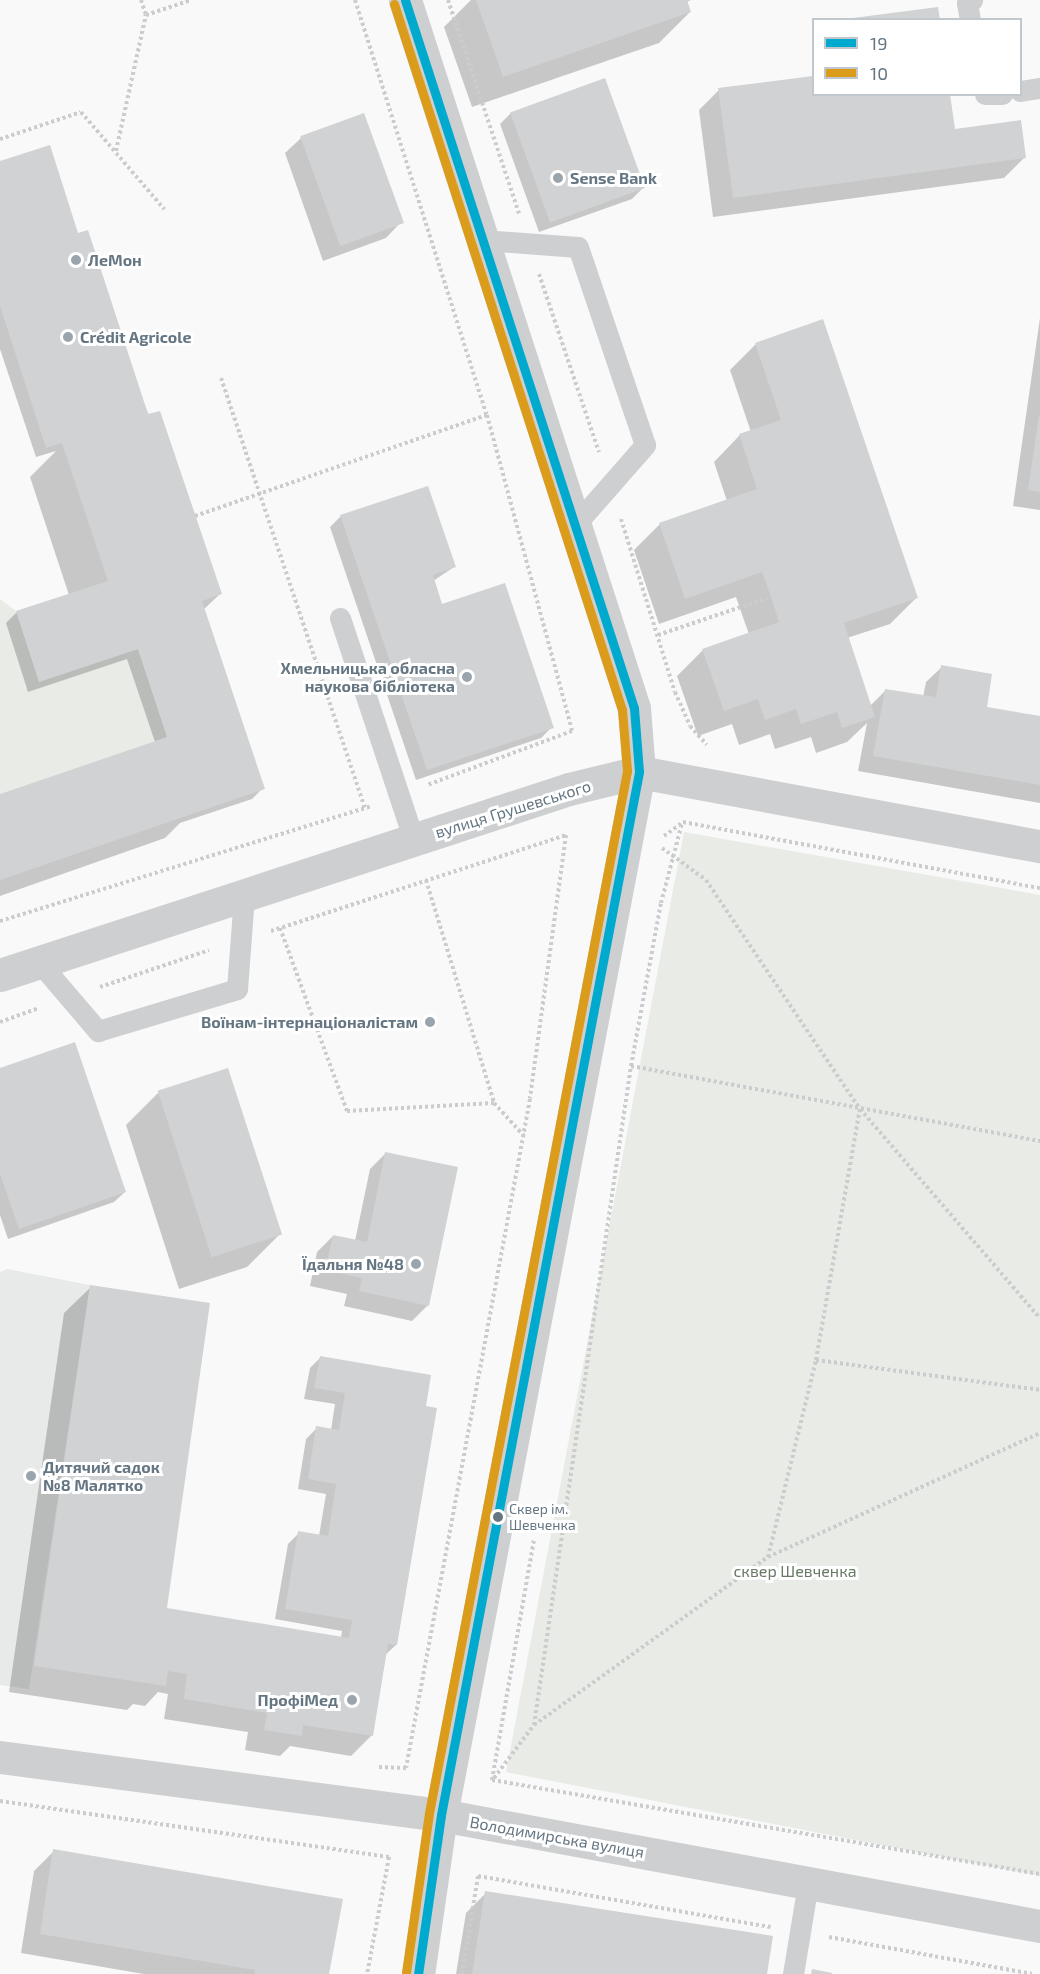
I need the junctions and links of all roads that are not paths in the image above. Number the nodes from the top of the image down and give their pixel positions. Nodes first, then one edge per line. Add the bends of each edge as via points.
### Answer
1 (405, 0) edge
2 (972, 0) edge
3 (970, 18) edge
4 (1040, 88) edge
5 (1022, 91) edge
6 (483, 240) junction
7 (576, 525) junction
8 (340, 618) dead end
9 (639, 772) junction
10 (414, 840) junction
11 (1040, 846) edge
12 (244, 895) junction
13 (39, 962) junction
14 (0, 975) edge
15 (0, 1757) edge
16 (441, 1815) junction
17 (808, 1883) junction
18 (1040, 1926) edge
19 (418, 1974) edge
20 (792, 1974) edge

1 - 6 street
2 - 3 lane via 967,3
4 - 5 lane
6 - 7 street
6 - 7 lane via 578,247 645,446
7 - 9 street via 634,708
8 - 10 lane
9 - 10 street, вулиця Грушевського via 569,789
9 - 11 street, вулиця Грушевського
9 - 16 street
10 - 12 street, вулиця Грушевського
12 - 13 street, вулиця Грушевського
12 - 13 lane via 237,989 98,1031
13 - 14 street, вулиця Грушевського
15 - 16 street, Володимирська вулиця
16 - 17 street, Володимирська вулиця
16 - 19 street
17 - 18 street, Володимирська вулиця
17 - 20 lane

